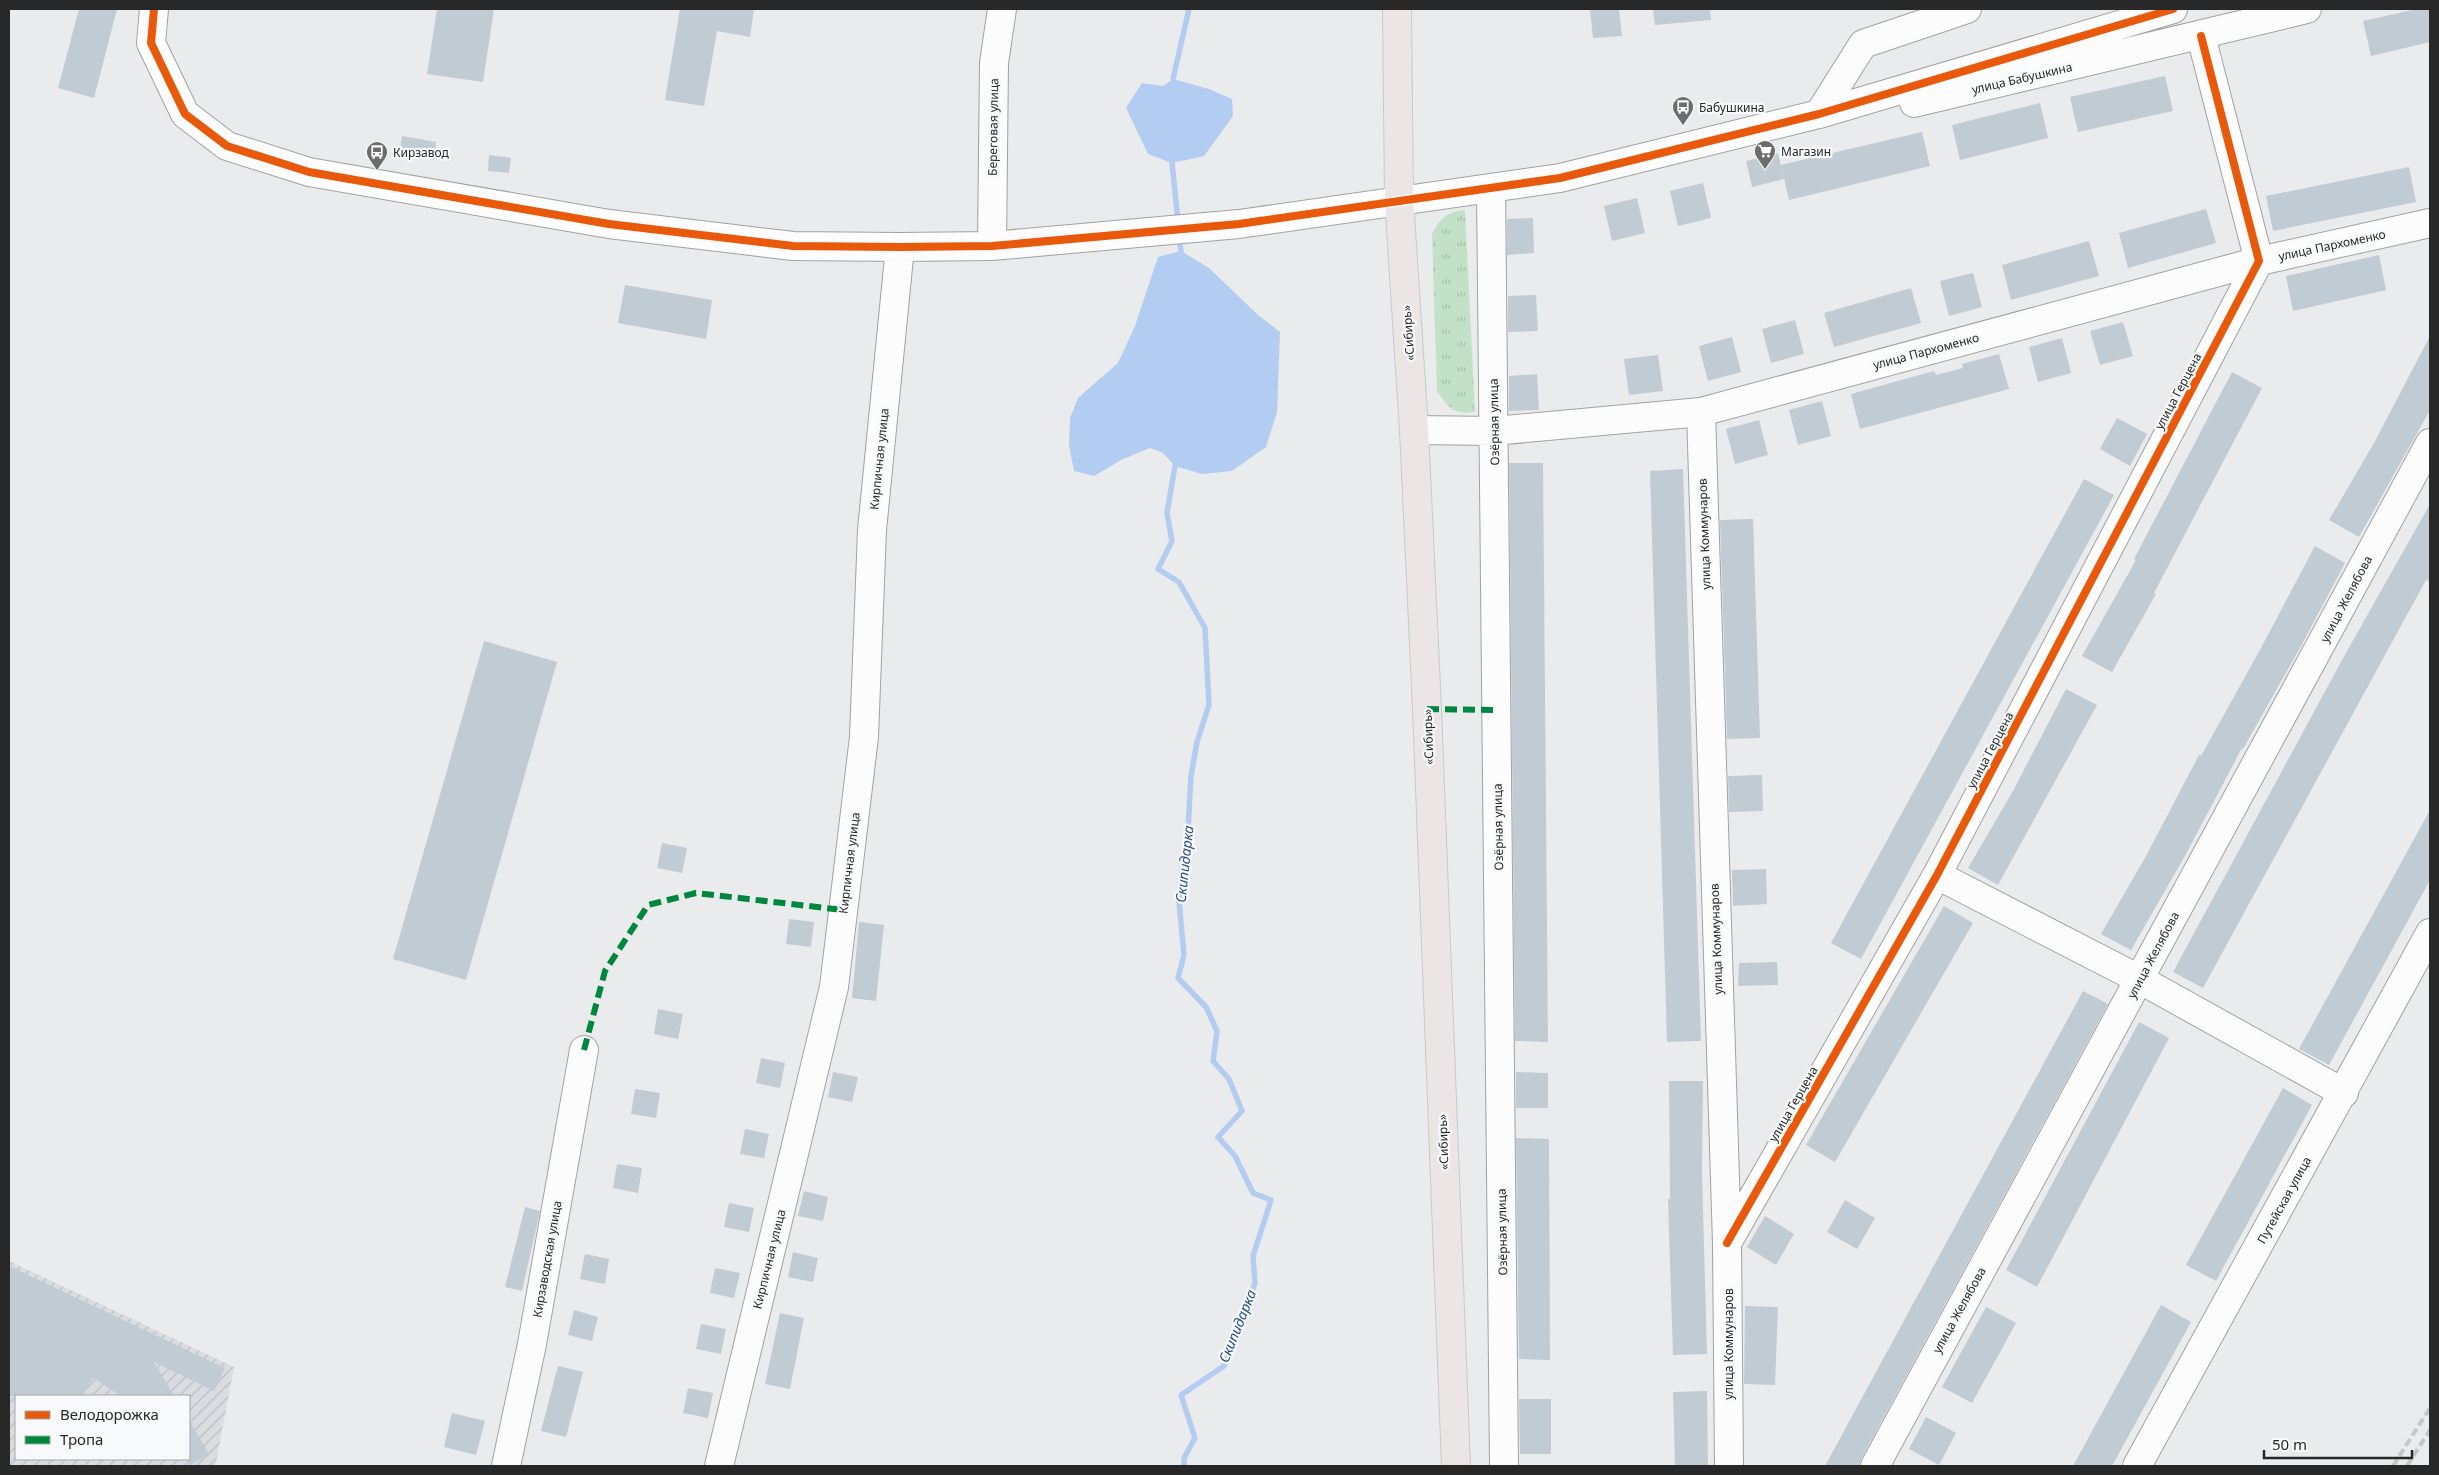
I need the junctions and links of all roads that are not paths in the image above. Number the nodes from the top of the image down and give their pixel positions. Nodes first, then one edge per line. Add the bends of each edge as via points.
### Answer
1 (154, 9) edge
2 (1002, 9) edge
3 (1397, 9) edge
4 (1966, 9) edge
5 (2173, 9) edge
6 (2307, 9) edge
7 (2201, 36) junction
8 (1819, 114) junction
9 (1736, 136) junction
10 (1491, 188) junction
11 (1399, 199) junction
12 (2430, 223) edge
13 (992, 246) junction
14 (900, 247) junction
15 (2259, 261) junction
16 (1701, 412) junction
17 (1414, 430) junction
18 (1494, 431) junction
19 (2430, 443) edge
20 (1937, 875) junction
21 (2430, 934) edge
22 (2139, 979) junction
23 (584, 1050) dead end
24 (2344, 1093) junction
25 (1727, 1243) junction
26 (506, 1466) edge
27 (719, 1466) edge
28 (1456, 1466) edge
29 (1504, 1466) edge
30 (1729, 1466) edge
31 (1875, 1466) edge
32 (2137, 1466) edge

1 - 14 street via 151,43 185,114 227,146 300,170 609,224 793,246
2 - 13 street, Береговая улица via 994,63
3 - 11 main road, «Сибирь»
4 - 8 street via 1863,44
5 - 8 street
6 - 7 street, улица Бабушкина
7 - 9 street, улица Бабушкина via 1820,125
7 - 15 street
8 - 9 street
9 - 10 street via 1560,178
10 - 11 street
10 - 18 street, Озёрная улица
11 - 13 street via 1239,224
11 - 17 main road, «Сибирь»
12 - 15 street, улица Пархоменко
13 - 14 street
14 - 27 street, Кирпичная улица via 872,530 864,737 834,987
15 - 16 street, улица Пархоменко
15 - 20 street, улица Герцена
16 - 18 street, улица Пархоменко
16 - 25 street, улица Коммунаров
17 - 18 street, улица Пархоменко
17 - 28 main road, «Сибирь»
18 - 29 street, Озёрная улица
19 - 22 street, улица Желябова
20 - 22 street
20 - 25 street, улица Герцена
21 - 24 street, Путейская улица
22 - 24 street
22 - 31 street, улица Желябова
23 - 26 street, Кирзаводская улица via 532,1344
24 - 32 street, Путейская улица
25 - 30 street, улица Коммунаров

